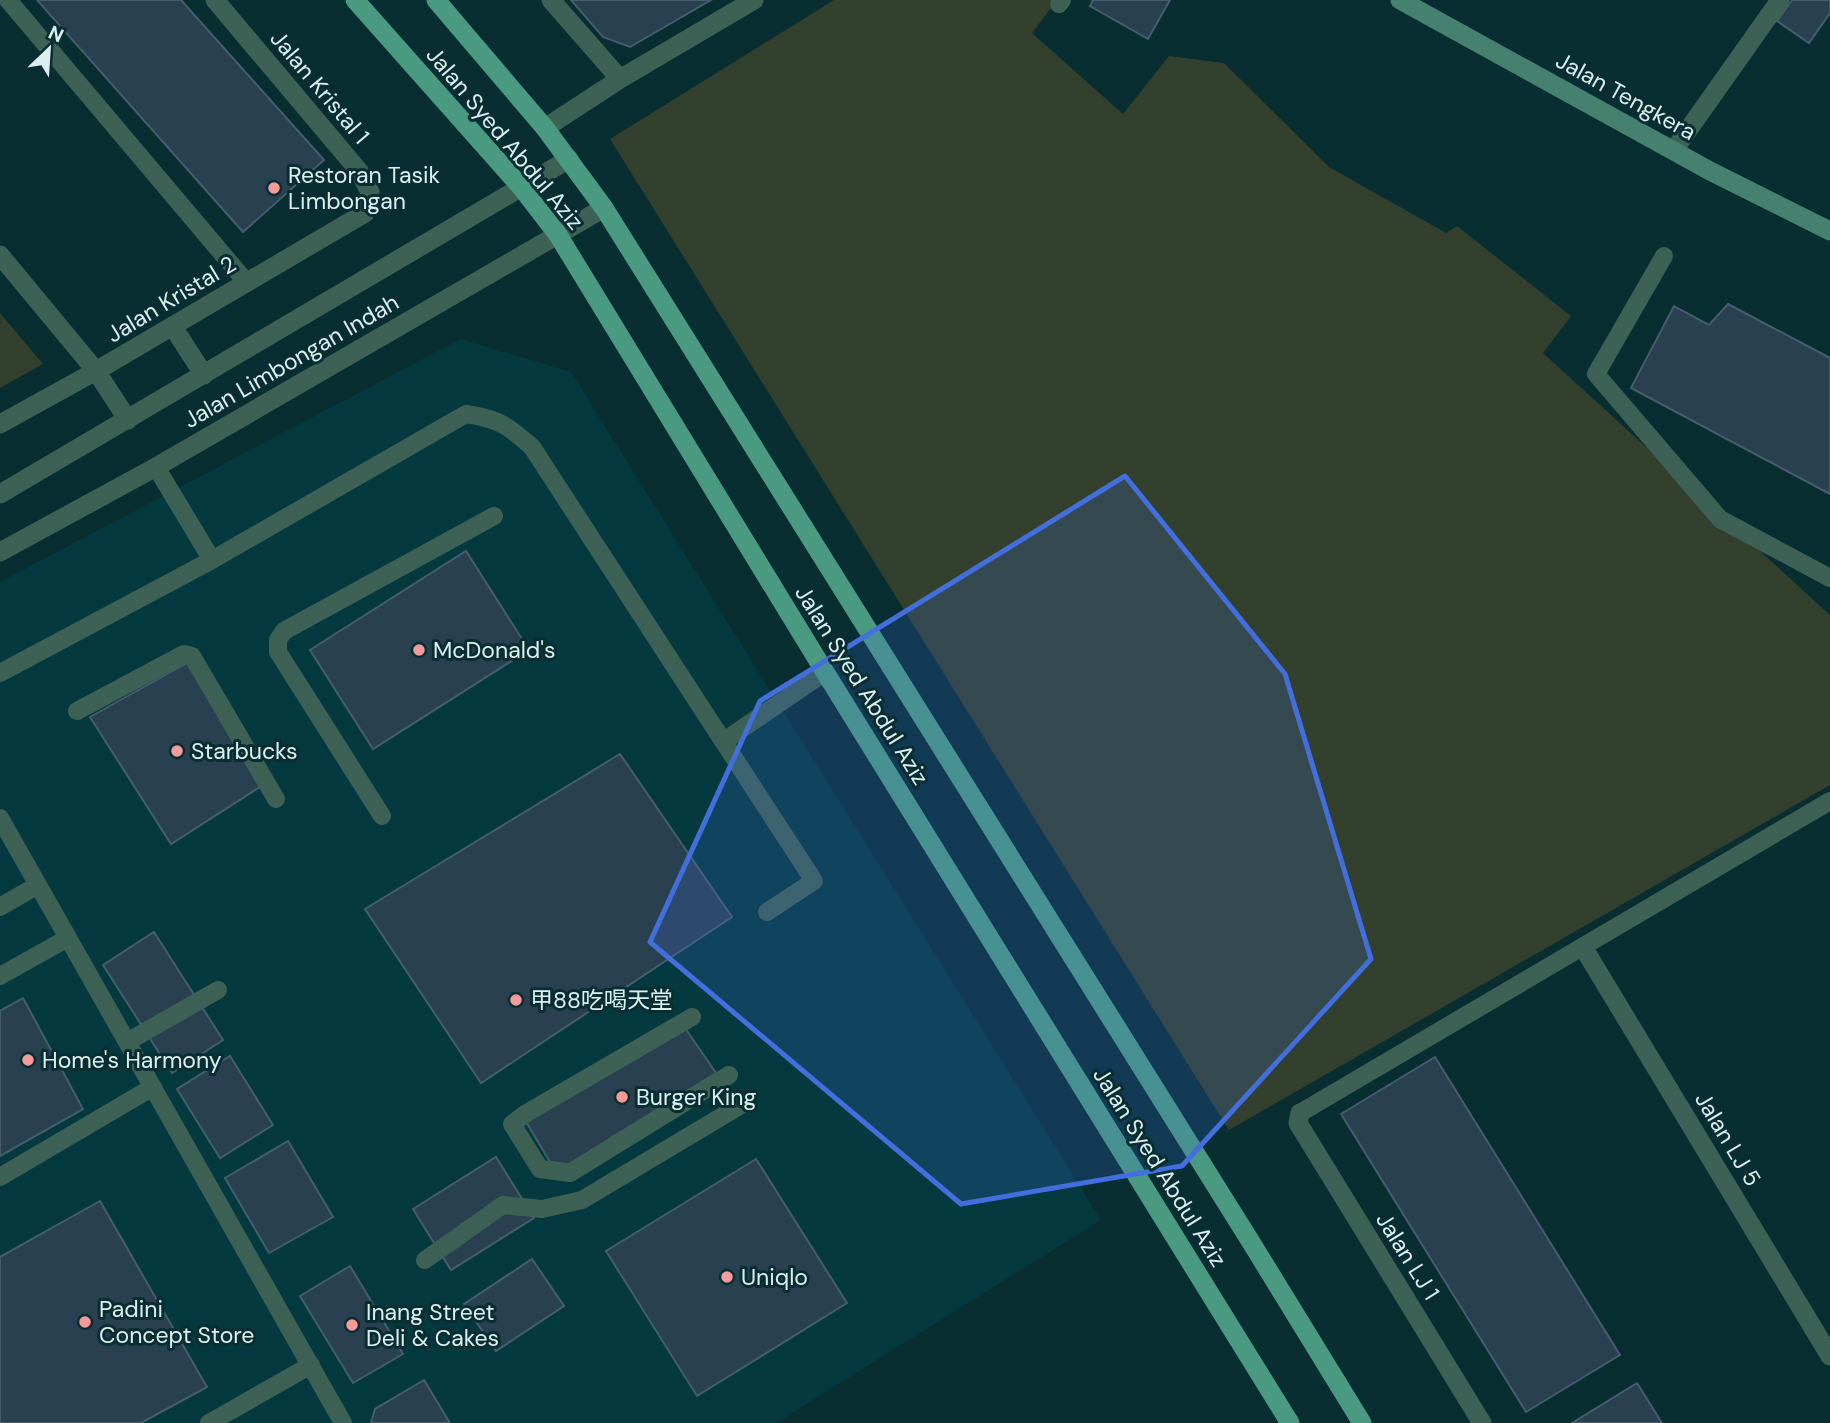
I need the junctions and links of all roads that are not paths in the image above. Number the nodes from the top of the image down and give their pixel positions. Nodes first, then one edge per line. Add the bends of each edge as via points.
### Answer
1 (8, 0) edge
2 (215, 0) edge
3 (355, 0) edge
4 (436, 0) edge
5 (551, 0) edge
6 (754, 0) edge
7 (1399, 0) edge
8 (1780, 0) edge
9 (620, 79) junction
10 (545, 128) junction
11 (1674, 150) junction
12 (569, 159) junction
13 (521, 187) junction
14 (604, 208) junction
15 (365, 213) joint
16 (1830, 231) edge
17 (558, 235) junction
18 (0, 255) edge
19 (1664, 257) dead end
20 (247, 282) junction
21 (173, 327) junction
22 (96, 371) junction
23 (204, 374) junction
24 (128, 420) junction
25 (0, 424) edge
26 (156, 467) junction
27 (0, 495) edge
28 (494, 516) dead end
29 (0, 552) edge
30 (212, 560) junction
31 (1830, 578) edge
32 (825, 672) junction
33 (0, 673) edge
34 (77, 711) dead end
35 (724, 741) junction
36 (276, 799) dead end
37 (1830, 801) edge
38 (382, 816) dead end
39 (0, 818) edge
40 (38, 885) junction
41 (0, 907) edge
42 (767, 912) dead end
43 (68, 938) junction
44 (1583, 947) junction
45 (0, 976) edge
46 (218, 990) dead end
47 (692, 1017) dead end
48 (127, 1042) junction
49 (729, 1075) dead end
50 (153, 1087) junction
51 (746, 1102) dead end
52 (1300, 1113) joint
53 (0, 1177) edge
54 (425, 1260) dead end
55 (1830, 1356) edge
56 (311, 1366) junction
57 (209, 1423) edge
58 (343, 1423) edge
59 (1290, 1423) edge
60 (1362, 1423) edge
61 (1482, 1423) edge

1 - 20 lane
2 - 15 street, Jalan Kristal 1 via 359,171 370,192
3 - 13 main road, Jalan Syed Abdul Aziz
4 - 10 main road, Jalan Syed Abdul Aziz
5 - 9 street
6 - 9 street
7 - 11 main road, Jalan Tengkera
8 - 11 street
9 - 10 street
10 - 12 main road, Jalan Syed Abdul Aziz
11 - 16 main road, Jalan Tengkera
12 - 13 street, Jalan Limbongan Indah
12 - 14 main road, Jalan Syed Abdul Aziz
13 - 17 main road, Jalan Syed Abdul Aziz
13 - 23 street, Jalan Limbongan Indah
14 - 17 street, Jalan Limbongan Indah
14 - 60 main road, Jalan Syed Abdul Aziz
15 - 20 street, Jalan Kristal 2
17 - 26 street, Jalan Limbongan Indah
17 - 32 main road, Jalan Syed Abdul Aziz
18 - 22 street
19 - 31 lane via 1596,374 1720,519
20 - 21 street, Jalan Kristal 2
21 - 22 street, Jalan Kristal 2
21 - 23 street
22 - 24 street
22 - 25 street, Jalan Kristal 2
23 - 24 street, Jalan Limbongan Indah
24 - 27 street, Jalan Limbongan Indah
26 - 29 street, Jalan Limbongan Indah
26 - 30 lane
28 - 38 lane via 284,631 278,640 278,652
30 - 33 lane
30 - 35 lane via 466,414 490,418 511,428 532,447
32 - 35 lane
32 - 59 main road, Jalan Syed Abdul Aziz
34 - 36 lane via 188,654
35 - 42 lane via 814,881
37 - 44 lane
39 - 40 lane
40 - 41 lane
40 - 43 lane
43 - 45 lane
43 - 48 lane
44 - 52 lane
44 - 55 street, Jalan LJ 5
46 - 48 lane
47 - 49 lane via 512,1124 540,1169 570,1173
48 - 50 lane
50 - 53 lane
50 - 56 lane
51 - 54 lane via 582,1200 542,1209 503,1205
52 - 61 street, Jalan LJ 1 via 1298,1123
56 - 57 lane
56 - 58 lane

